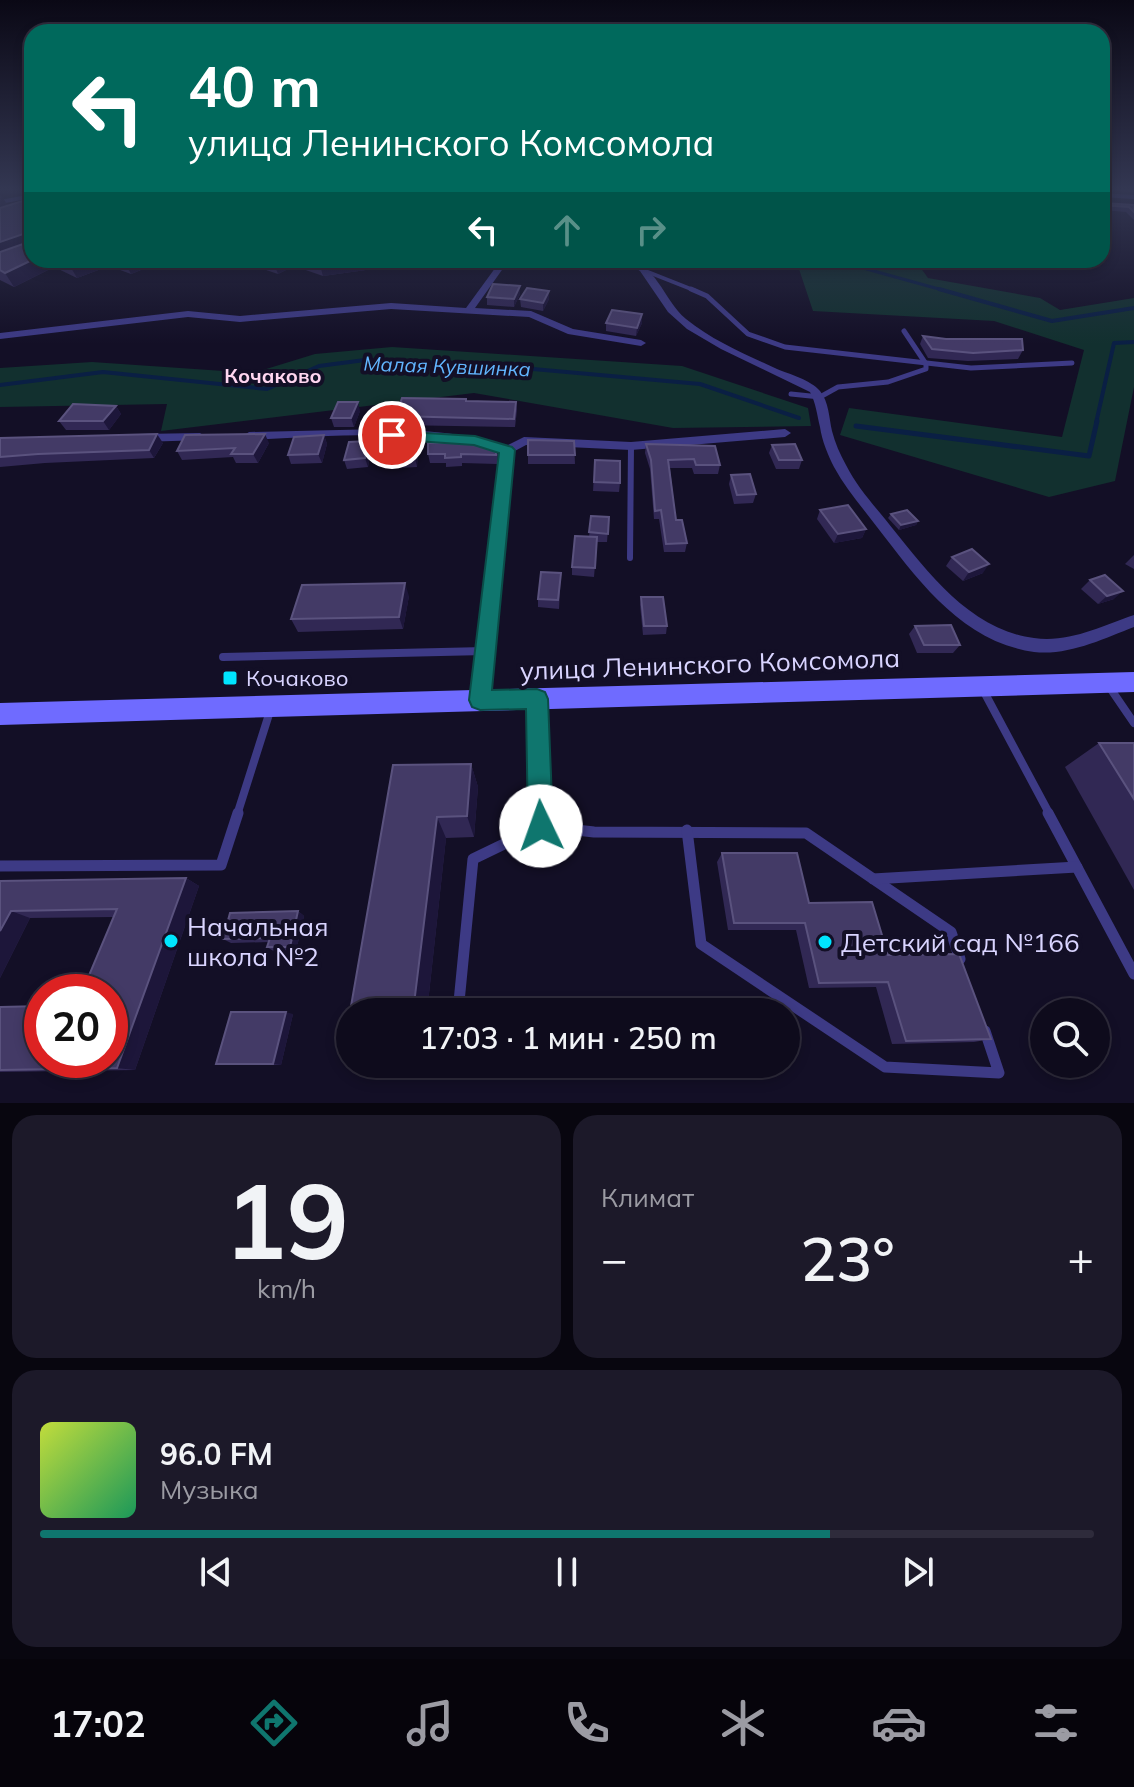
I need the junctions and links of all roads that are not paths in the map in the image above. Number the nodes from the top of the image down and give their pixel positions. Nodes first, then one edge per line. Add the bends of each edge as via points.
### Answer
1 (499, 268) edge
2 (643, 268) edge
3 (648, 272) junction
4 (470, 309) junction
5 (904, 331) dead end
6 (0, 336) edge
7 (641, 343) dead end
8 (1072, 363) dead end
9 (926, 364) junction
10 (791, 394) dead end
11 (820, 397) junction
12 (785, 433) dead end
13 (238, 436) edge
14 (208, 437) edge
15 (134, 438) edge
16 (475, 441) junction
17 (524, 441) junction
18 (631, 446) junction
19 (507, 450) junction
20 (630, 558) dead end
21 (1134, 621) edge
22 (485, 651) junction
23 (223, 657) dead end
24 (1134, 682) edge
25 (1106, 683) junction
26 (981, 687) junction
27 (537, 699) junction
28 (480, 700) junction
29 (272, 706) junction
30 (0, 714) edge
31 (1134, 723) edge
32 (541, 826) junction
33 (687, 830) junction
34 (0, 866) edge
35 (1077, 867) junction
36 (870, 879) junction
37 (966, 974) edge
38 (1134, 974) edge
39 (459, 998) edge
40 (980, 1017) edge

1 - 4 street
2 - 3 street
3 - 9 lane via 707,296 748,334 785,347
3 - 11 street via 663,300 690,327
4 - 6 street via 391,306 240,319 188,314
4 - 7 street via 531,314 571,332
5 - 9 lane
8 - 9 lane via 971,368
9 - 11 lane via 919,373 838,387
10 - 11 lane
11 - 21 street via 827,432 845,475 907,555 975,623 1017,642 1051,646
12 - 18 street
13 - 16 street via 366,434
14 - 15 street
16 - 17 street
16 - 19 street
17 - 18 street
17 - 19 street
18 - 20 lane
19 - 22 street
22 - 23 lane
22 - 28 street
24 - 25 main road, улица Ленинского Комсомола
25 - 26 main road, улица Ленинского Комсомола
25 - 31 lane
26 - 27 main road, улица Ленинского Комсомола
26 - 35 lane
27 - 28 main road, улица Ленинского Комсомола
27 - 32 lane
28 - 29 main road, улица Ленинского Комсомола
29 - 30 main road, улица Ленинского Комсомола
29 - 34 lane via 221,865
32 - 33 lane via 594,832
32 - 39 lane via 473,859
33 - 36 lane via 806,833
33 - 40 lane via 701,944 885,1067 999,1073
35 - 36 lane
35 - 38 lane
36 - 37 lane via 951,932

